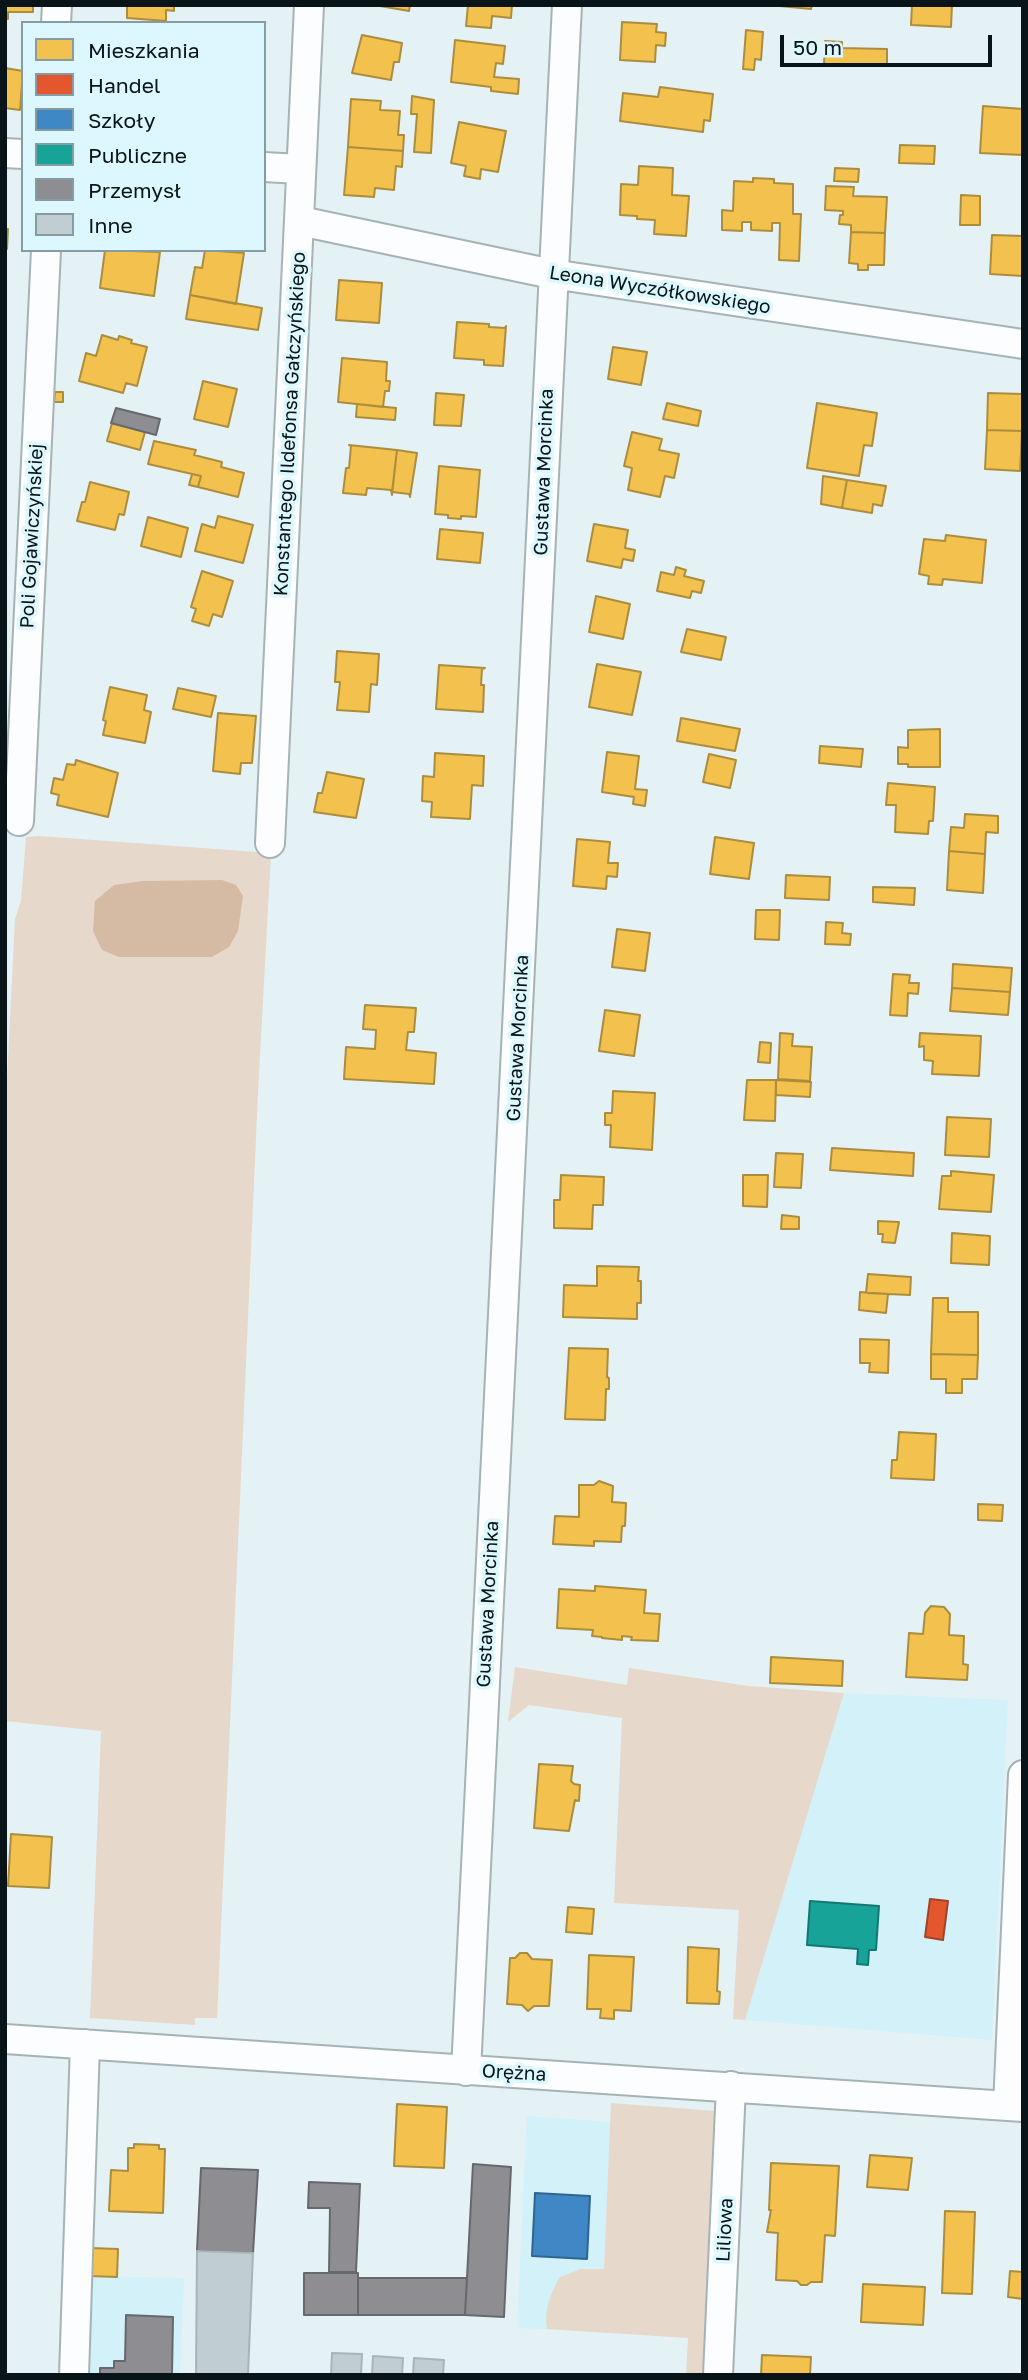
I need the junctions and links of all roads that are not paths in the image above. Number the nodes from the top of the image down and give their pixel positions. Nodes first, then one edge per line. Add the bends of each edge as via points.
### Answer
1 (309, 5) edge
2 (567, 5) edge
3 (266, 167) edge
4 (300, 169) junction
5 (300, 221) junction
6 (46, 252) edge
7 (552, 274) junction
8 (1023, 345) edge
9 (19, 821) dead end
10 (270, 843) dead end
11 (1023, 1775) edge
12 (5, 2039) edge
13 (85, 2044) junction
14 (466, 2071) junction
15 (731, 2086) junction
16 (1016, 2106) edge
17 (74, 2375) edge
18 (718, 2375) edge

1 - 4 street, Konstantego Ildefonsa Gałczyńskiego
2 - 7 street, Gustawa Morcinka
3 - 4 street
4 - 5 street, Konstantego Ildefonsa Gałczyńskiego
5 - 7 street, Leona Wyczółkowskiego
5 - 10 street, Konstantego Ildefonsa Gałczyńskiego
6 - 9 street, Poli Gojawiczyńskiej
7 - 8 street, Leona Wyczółkowskiego
7 - 14 street, Gustawa Morcinka
11 - 16 street
12 - 13 street, Orężna
13 - 14 street, Orężna
13 - 17 street
14 - 15 street, Orężna
15 - 16 street, Orężna
15 - 18 street, Liliowa

